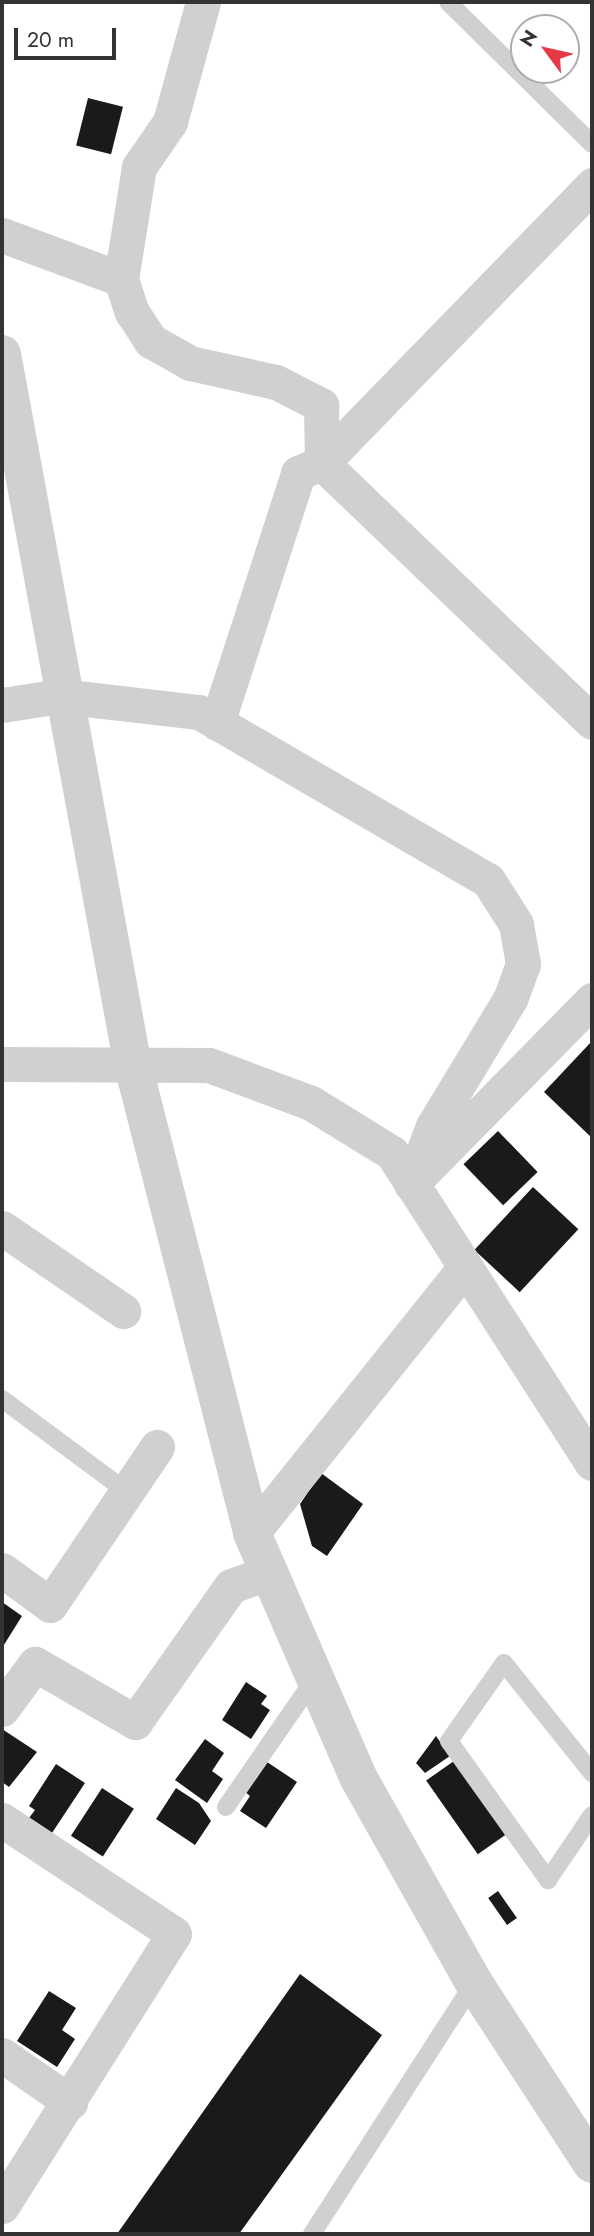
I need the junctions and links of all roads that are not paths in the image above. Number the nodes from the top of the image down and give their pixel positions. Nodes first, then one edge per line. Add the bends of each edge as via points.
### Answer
1 (203, 2) edge
2 (448, 2) edge
3 (592, 144) edge
4 (592, 185) edge
5 (2, 235) edge
6 (121, 279) junction
7 (2, 354) edge
8 (322, 463) junction
9 (60, 696) junction
10 (2, 705) edge
11 (592, 722) edge
12 (217, 723) junction
13 (592, 1000) edge
14 (132, 1061) junction
15 (2, 1064) edge
16 (411, 1184) junction
17 (2, 1228) edge
18 (462, 1271) junction
19 (123, 1311) dead end
20 (2, 1399) edge
21 (157, 1447) dead end
22 (592, 1463) edge
23 (127, 1492) junction
24 (252, 1533) junction
25 (2, 1570) edge
26 (270, 1572) junction
27 (315, 1678) junction
28 (4, 1699) edge
29 (592, 1773) edge
30 (226, 1807) dead end
31 (592, 1815) edge
32 (2, 1820) edge
33 (474, 1983) junction
34 (2, 2055) edge
35 (70, 2102) junction
36 (592, 2164) edge
37 (2, 2207) edge
38 (312, 2234) edge

1 - 6 street via 170,122 139,167
2 - 3 lane
4 - 8 street
5 - 6 street
6 - 8 street via 132,312 151,341 190,363 276,382 321,405
7 - 9 street
8 - 11 street
8 - 12 street via 298,473
9 - 10 street
9 - 12 street via 200,712
9 - 14 street
12 - 16 street via 488,880 516,924 523,964 510,999 433,1126
13 - 16 street
14 - 15 street
14 - 16 street via 209,1065 311,1103 392,1153
14 - 24 street
16 - 18 street
17 - 19 street
18 - 22 street
18 - 24 street
20 - 23 lane
21 - 23 street
23 - 25 street via 50,1605
24 - 26 street
26 - 27 street
26 - 28 street via 231,1586 135,1722 35,1664
27 - 30 lane
27 - 33 street via 358,1777
29 - 31 lane via 504,1663 449,1741 548,1880
32 - 35 street via 174,1934
33 - 36 street
33 - 38 lane
34 - 35 street
35 - 37 street

